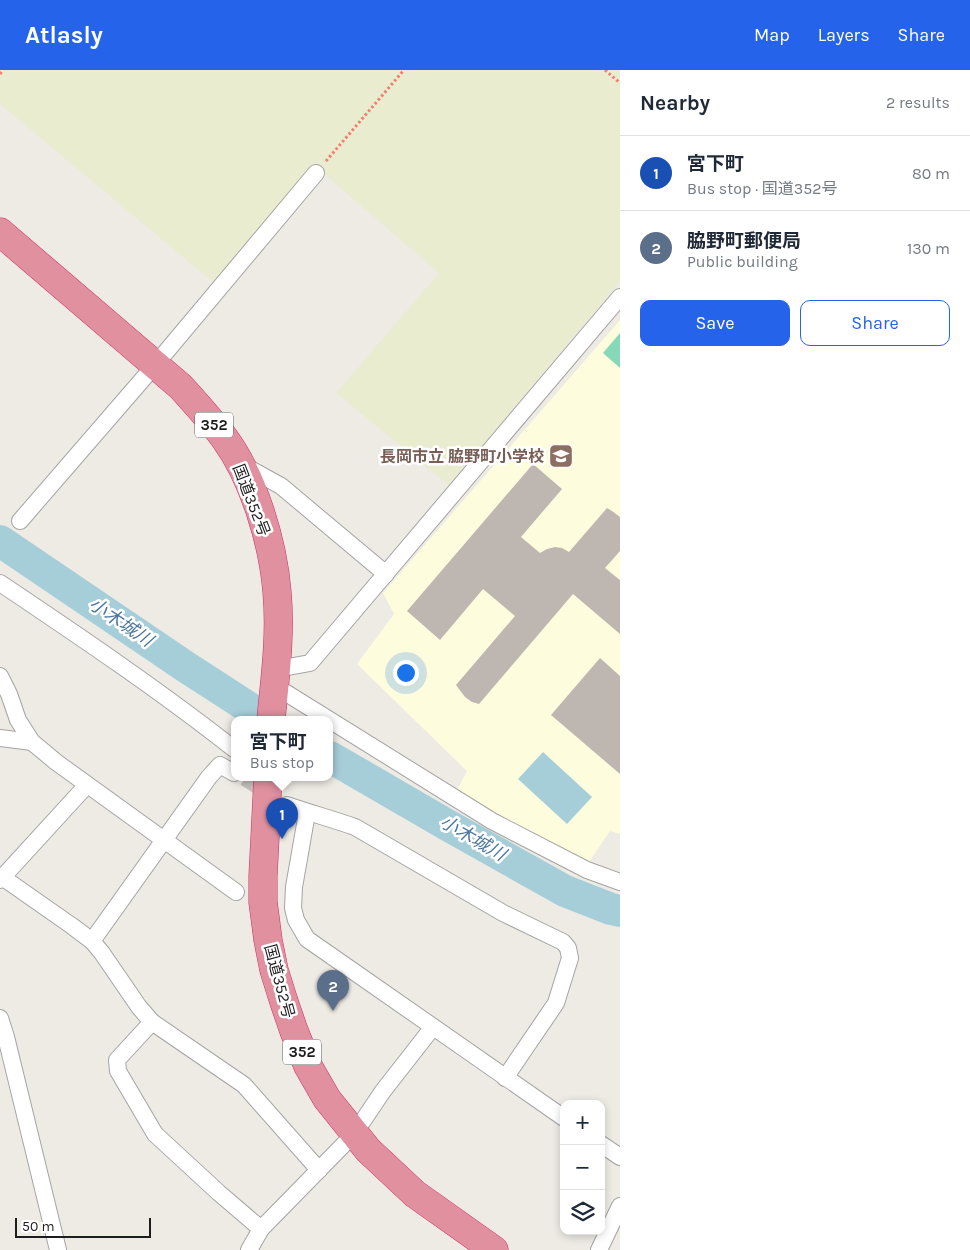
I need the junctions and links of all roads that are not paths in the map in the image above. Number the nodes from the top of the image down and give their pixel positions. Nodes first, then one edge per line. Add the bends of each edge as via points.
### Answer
1 (316, 173) road end
2 (0, 232) edge
3 (620, 297) edge
4 (155, 365) junction
5 (240, 464) junction
6 (20, 521) dead end
7 (386, 574) junction
8 (0, 583) edge
9 (0, 676) edge
10 (274, 694) edge
11 (312, 716) edge
12 (333, 728) edge
13 (0, 738) edge
14 (32, 742) junction
15 (231, 746) edge
16 (231, 771) edge
17 (268, 781) edge
18 (87, 785) junction
19 (287, 805) tunnel mouth
20 (307, 812) junction
21 (165, 840) junction
22 (1, 879) edge
23 (620, 882) edge
24 (236, 892) dead end
25 (92, 941) junction
26 (0, 1018) edge
27 (152, 1022) junction
28 (433, 1026) junction
29 (504, 1078) junction
30 (560, 1115) edge
31 (354, 1134) junction
32 (602, 1145) edge
33 (620, 1157) edge
34 (319, 1170) junction
35 (620, 1206) edge
36 (261, 1229) junction
37 (480, 1246) edge
38 (58, 1250) edge
39 (248, 1250) edge
40 (599, 1250) edge

1 - 4 street
2 - 4 highway, 国道352号 / 352
3 - 7 street
4 - 5 highway, 国道352号 / 352 via 201,409
4 - 6 street
5 - 7 street via 282,486
5 - 10 highway, 国道352号 / 352 via 258,506 278,592
7 - 10 street via 310,663
8 - 15 street
9 - 14 street via 18,720
10 - 11 street
12 - 23 street via 492,821 587,870
13 - 14 street
14 - 18 street
16 - 21 street via 220,765
17 - 31 highway, 国道352号 / 352 via 263,902 274,970 308,1066 327,1099
18 - 21 street
18 - 22 street
19 - 20 street
20 - 28 street via 294,887 293,908 299,938
20 - 29 street via 355,827 503,914 556,938 568,948 570,958 556,1003
21 - 24 street
21 - 25 street
22 - 25 street
25 - 27 street
26 - 38 street
27 - 34 street via 244,1085
27 - 36 street via 117,1060 118,1071 154,1134
28 - 29 street
28 - 31 street
29 - 30 street
31 - 34 street
31 - 37 highway, 国道352号 / 352 via 415,1194
32 - 33 street
34 - 36 street
35 - 40 street
36 - 39 street

